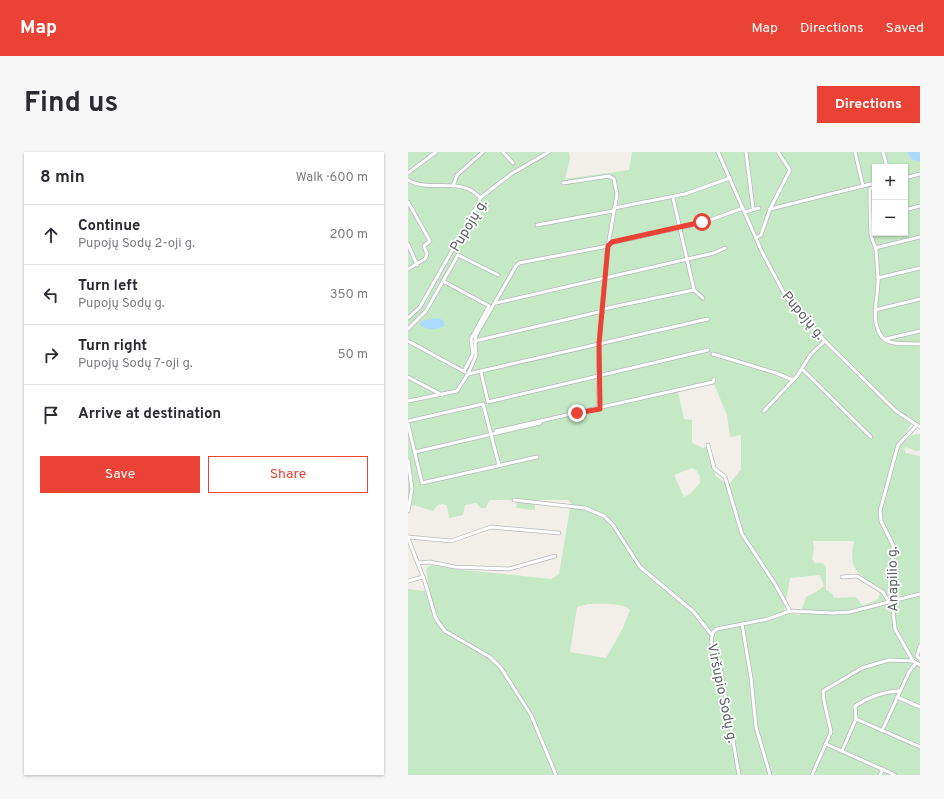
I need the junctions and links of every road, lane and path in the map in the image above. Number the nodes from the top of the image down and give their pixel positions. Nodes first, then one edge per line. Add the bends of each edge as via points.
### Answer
1 (436, 152) edge
2 (483, 152) edge
3 (503, 152) edge
4 (549, 152) edge
5 (718, 152) edge
6 (746, 152) edge
7 (778, 152) edge
8 (855, 152) edge
9 (884, 152) edge
10 (513, 163) dead end
11 (886, 164) edge
12 (408, 173) edge
13 (920, 174) edge
14 (908, 177) edge
15 (730, 178) junction
16 (408, 180) edge
17 (563, 183) dead end
18 (872, 184) edge
19 (453, 186) junction
20 (863, 186) junction
21 (872, 187) edge
22 (480, 198) junction
23 (673, 198) junction
24 (408, 202) edge
25 (920, 206) edge
26 (743, 208) junction
27 (753, 208) junction
28 (759, 208) dead end
29 (770, 208) junction
30 (908, 209) edge
31 (614, 210) junction
32 (745, 212) junction
33 (870, 219) joint
34 (537, 225) dead end
35 (679, 228) junction
36 (920, 237) edge
37 (756, 238) junction
38 (408, 244) edge
39 (609, 244) junction
40 (725, 248) dead end
41 (875, 248) junction
42 (687, 259) junction
43 (417, 265) junction
44 (920, 268) edge
45 (408, 269) edge
46 (498, 275) dead end
47 (606, 278) junction
48 (878, 278) junction
49 (444, 281) junction
50 (694, 290) junction
51 (703, 298) dead end
52 (920, 299) edge
53 (496, 303) junction
54 (603, 310) junction
55 (876, 310) junction
56 (408, 318) edge
57 (708, 319) dead end
58 (408, 329) edge
59 (920, 331) edge
60 (884, 340) junction
61 (408, 341) edge
62 (475, 341) junction
63 (825, 341) junction
64 (599, 344) junction
65 (920, 344) edge
66 (708, 350) dead end
67 (712, 354) dead end
68 (802, 369) junction
69 (464, 371) junction
70 (481, 372) junction
71 (468, 374) junction
72 (598, 376) junction
73 (408, 377) edge
74 (714, 379) dead end
75 (793, 380) junction
76 (442, 395) junction
77 (408, 401) edge
78 (600, 409) junction
79 (764, 411) dead end
80 (542, 420) junction
81 (408, 421) edge
82 (408, 424) edge
83 (918, 426) edge
84 (496, 431) dead end
85 (492, 435) junction
86 (871, 437) dead end
87 (708, 445) dead end
88 (415, 452) junction
89 (537, 457) dead end
90 (408, 460) edge
91 (499, 465) junction
92 (514, 500) dead end
93 (408, 511) edge
94 (559, 533) dead end
95 (408, 538) edge
96 (555, 556) dead end
97 (418, 563) junction
98 (423, 577) junction
99 (842, 577) dead end
100 (408, 581) edge
101 (920, 594) edge
102 (890, 601) junction
103 (790, 612) junction
104 (742, 624) junction
105 (711, 634) junction
106 (920, 646) edge
107 (920, 659) edge
108 (915, 662) junction
109 (920, 665) edge
110 (900, 691) junction
111 (897, 697) junction
112 (920, 707) edge
113 (856, 719) junction
114 (882, 731) junction
115 (826, 744) junction
116 (920, 747) edge
117 (842, 751) junction
118 (883, 769) junction
119 (556, 775) edge
120 (739, 775) edge
121 (770, 775) edge
122 (812, 775) edge
123 (880, 775) edge
124 (895, 775) edge

1 - 12 street
2 - 19 street via 457,175
3 - 10 street
4 - 22 street, Pupojų g. via 511,174
5 - 15 street, Pupojų g.
6 - 27 street
7 - 29 street via 790,170
8 - 20 street
9 - 11 street
13 - 14 street
15 - 23 street
15 - 26 street, Pupojų g.
16 - 19 street via 421,185
17 - 31 street via 612,176 618,189
18 - 20 street
19 - 22 street via 469,189
20 - 29 street
21 - 33 street
22 - 56 street, Pupojų g. via 420,307
23 - 31 street
23 - 35 street
24 - 43 street via 430,241 424,246 426,258
25 - 30 street
26 - 32 street, Pupojų g.
26 - 35 street
27 - 28 street
27 - 32 street
29 - 37 street via 761,234
31 - 34 street
31 - 39 street
32 - 37 street, Pupojų g.
33 - 41 street
35 - 39 street
35 - 42 street
36 - 41 street
37 - 63 street, Pupojų g. via 786,297
38 - 43 street
39 - 47 street
39 - 53 street via 519,263 513,269
40 - 42 street
41 - 48 street
42 - 47 street
42 - 50 street
43 - 45 street
44 - 48 street
46 - 49 street via 458,255
47 - 53 street
47 - 54 street
48 - 55 street
49 - 58 street via 426,311
49 - 69 street via 489,306 471,339 473,355
50 - 51 street
50 - 54 street
52 - 55 street
53 - 62 street
54 - 62 street
54 - 64 street
55 - 60 street via 876,323
57 - 64 street
59 - 60 street
60 - 65 street
61 - 69 street
62 - 71 street via 476,354
63 - 68 street via 811,354
63 - 83 street, Pupojų g. via 896,412
64 - 70 street
64 - 72 street
66 - 72 street
67 - 75 street
68 - 75 street
68 - 86 street
69 - 71 street
70 - 71 street
70 - 72 street via 488,402
71 - 76 street via 458,391
72 - 78 street
73 - 76 street
74 - 78 street via 713,382
75 - 79 street
76 - 77 street
78 - 80 street
80 - 84 street
80 - 85 street via 540,423
81 - 85 street via 482,404 485,405
82 - 88 street
83 - 102 street, Anapilio g. via 898,445 880,510 881,521 893,546
85 - 88 street
85 - 91 street
87 - 103 street via 714,468 724,477 742,534
88 - 91 street via 422,483
89 - 91 street
90 - 93 street via 412,488
92 - 105 street via 585,508 604,516 613,525 640,567 694,612
94 - 95 street via 491,527 451,540
95 - 97 street
96 - 97 street via 509,569
97 - 98 street
98 - 100 street
98 - 119 street via 435,616 445,631 483,652 501,668 531,715
99 - 102 street via 857,576 883,592
101 - 102 street, Viršupio Sodų g.
102 - 103 street, Viršupio Sodų g. via 839,613
102 - 108 street, Anapilio g. via 896,632
103 - 104 street, Viršupio Sodų g.
104 - 105 street, Viršupio Sodų g. via 717,629
104 - 121 street via 756,727
105 - 120 street, Viršupio Sodų g. via 721,672
106 - 107 street via 917,656
108 - 109 street
108 - 110 street
108 - 115 street via 889,660 862,668 823,691 831,732
110 - 111 street
110 - 113 street via 884,693 862,702 855,707
111 - 112 street
111 - 114 street
113 - 114 street
113 - 117 street
114 - 116 street
115 - 117 street
115 - 122 street
117 - 118 street
118 - 123 street
118 - 124 street

